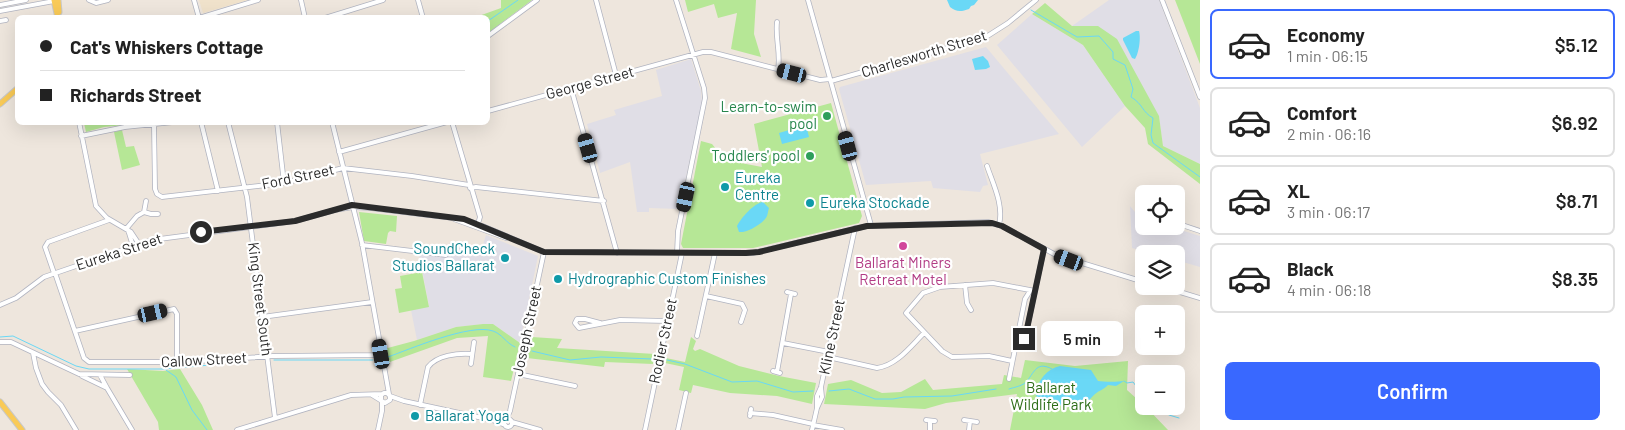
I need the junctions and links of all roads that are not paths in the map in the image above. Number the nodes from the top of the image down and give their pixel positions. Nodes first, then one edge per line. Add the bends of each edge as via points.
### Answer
1 (26, 0) edge
2 (57, 0) edge
3 (89, 0) edge
4 (108, 0) edge
5 (194, 0) edge
6 (258, 0) edge
7 (301, 0) edge
8 (383, 0) edge
9 (418, 0) edge
10 (537, 0) edge
11 (596, 0) edge
12 (676, 0) edge
13 (808, 0) edge
14 (1036, 0) edge
15 (1162, 0) edge
16 (0, 5) edge
17 (0, 11) edge
18 (58, 15) edge
19 (198, 15) edge
20 (209, 15) edge
21 (304, 15) edge
22 (335, 15) edge
23 (422, 15) edge
24 (6, 20) dead end
25 (0, 21) edge
26 (777, 22) dead end
27 (490, 35) edge
28 (693, 54) junction
29 (778, 70) junction
30 (616, 76) junction
31 (831, 80) junction
32 (571, 88) junction
33 (15, 91) edge
34 (1200, 97) edge
35 (0, 104) edge
36 (490, 110) edge
37 (79, 125) edge
38 (144, 125) edge
39 (154, 125) edge
40 (202, 125) edge
41 (229, 125) edge
42 (277, 125) edge
43 (333, 125) edge
44 (436, 125) edge
45 (453, 125) edge
46 (81, 136) junction
47 (339, 152) junction
48 (987, 166) dead end
49 (343, 168) junction
50 (284, 183) junction
51 (470, 186) junction
52 (245, 187) junction
53 (218, 190) junction
54 (146, 201) dead end
55 (604, 201) junction
56 (352, 206) junction
57 (144, 212) junction
58 (158, 214) dead end
59 (110, 220) junction
60 (476, 224) junction
61 (999, 225) junction
62 (251, 226) junction
63 (871, 226) junction
64 (1185, 226) edge
65 (126, 228) junction
66 (855, 228) junction
67 (1200, 230) edge
68 (139, 244) junction
69 (362, 244) junction
70 (133, 246) junction
71 (1044, 249) junction
72 (544, 252) junction
73 (617, 252) junction
74 (680, 253) junction
75 (714, 253) junction
76 (446, 255) dead end
77 (55, 273) junction
78 (1135, 279) edge
79 (965, 285) junction
80 (1030, 291) junction
81 (1035, 291) junction
82 (791, 293) dead end
83 (1185, 294) edge
84 (706, 296) junction
85 (1200, 298) edge
86 (372, 302) junction
87 (0, 305) edge
88 (971, 310) dead end
89 (262, 316) junction
90 (668, 320) junction
91 (741, 322) dead end
92 (600, 323) junction
93 (75, 331) junction
94 (924, 333) junction
95 (697, 336) dead end
96 (1017, 338) junction
97 (0, 342) edge
98 (474, 342) dead end
99 (783, 343) junction
100 (33, 353) junction
101 (381, 354) junction
102 (472, 354) junction
103 (828, 355) junction
104 (267, 356) junction
105 (1012, 361) junction
106 (177, 363) junction
107 (472, 364) dead end
108 (777, 372) dead end
109 (75, 373) junction
110 (518, 374) junction
111 (100, 375) junction
112 (130, 375) dead end
113 (1009, 379) dead end
114 (575, 386) dead end
115 (107, 388) junction
116 (686, 393) dead end
117 (385, 398) junction
118 (0, 402) edge
119 (420, 404) junction
120 (510, 411) junction
121 (750, 413) dead end
122 (275, 418) junction
123 (492, 420) junction
124 (506, 420) junction
125 (964, 420) dead end
126 (931, 421) dead end
127 (970, 421) junction
128 (977, 422) dead end
129 (813, 425) junction
130 (509, 426) edge
131 (22, 430) edge
132 (76, 430) edge
133 (132, 430) edge
134 (236, 430) edge
135 (378, 430) edge
136 (540, 430) edge
137 (645, 430) edge
138 (678, 430) edge
139 (812, 430) edge
140 (842, 430) edge
141 (930, 430) edge
142 (969, 430) edge

1 - 16 street
2 - 17 street
2 - 18 main road
3 - 4 street via 96,3
5 - 19 street
6 - 20 street
7 - 21 street
8 - 22 street
9 - 23 street
10 - 27 street
11 - 30 street
12 - 28 street, Rodier Street
13 - 31 street
14 - 31 street, Charlesworth Street via 986,37
15 - 34 street
24 - 25 street
26 - 29 street
28 - 29 street, Charlesworth Street via 711,52
28 - 30 street, George Street
28 - 74 street, Rodier Street via 705,102 678,231
29 - 31 street, Charlesworth Street
30 - 32 street, George Street
31 - 63 street
32 - 36 street, George Street
32 - 55 street
33 - 35 main road
37 - 46 street
38 - 46 street
39 - 53 street, Ford Street via 157,194 164,198
40 - 53 street
41 - 52 street, King Street South
42 - 50 street
43 - 47 street
44 - 47 street
45 - 51 street
46 - 59 street via 95,204
47 - 49 street
48 - 61 street via 1000,205
49 - 50 street, Ford Street
49 - 51 street, Ford Street
49 - 56 street
50 - 52 street, Ford Street
51 - 55 street, Ford Street
51 - 60 street via 480,217
52 - 53 street, Ford Street
52 - 62 street, King Street South
54 - 57 street
55 - 73 street
56 - 60 street, Eureka Street
56 - 62 street, Eureka Street via 295,221
56 - 69 street
57 - 58 street
57 - 65 street
59 - 65 street
59 - 77 street via 48,241 46,250
60 - 72 street, Eureka Street
61 - 63 street, Eureka Street via 988,222
61 - 71 street, Eureka Street
62 - 68 street, Eureka Street via 168,236
62 - 89 street, King Street South
63 - 66 street, Eureka Street
64 - 67 street
65 - 68 street
65 - 70 street
66 - 75 street, Eureka Street via 759,252
66 - 103 street, Kline Street
68 - 70 street, Eureka Street
69 - 76 street
69 - 86 street
70 - 77 street, Eureka Street
71 - 78 street, Eureka Street via 1069,260
71 - 81 street
72 - 73 street, Eureka Street
72 - 110 street, Joseph Street
73 - 74 street, Eureka Street
74 - 75 street, Eureka Street
74 - 90 street, Rodier Street
75 - 84 street
77 - 87 street, Eureka Street
77 - 93 street
79 - 80 street via 995,283
79 - 88 street
79 - 94 street via 933,288 913,303 906,313
80 - 81 street
80 - 96 street via 1026,296
81 - 96 street via 1025,338
82 - 99 street
83 - 85 street
84 - 91 street via 742,304 745,310
84 - 95 street
86 - 89 street
86 - 101 street
89 - 104 street, King Street South
90 - 92 street
90 - 137 street, Rodier Street
92 - 92 street via 580,319 575,323 579,328
93 - 106 street, Callow Street via 87,361
93 - 106 street via 175,310
94 - 103 street via 885,367 877,368
94 - 105 street via 952,357 989,356
96 - 105 street
97 - 100 street via 11,342
98 - 102 street
99 - 103 street
99 - 108 street
100 - 109 street
100 - 132 street via 42,384 62,406
101 - 104 street, Callow Street
101 - 117 street
102 - 107 street
102 - 119 street via 457,353 431,363
103 - 129 street, Kline Street
104 - 106 street, Callow Street
104 - 122 street, King Street South
105 - 113 street
109 - 111 street
109 - 115 street
110 - 114 street
110 - 120 street, Joseph Street
111 - 112 street
111 - 115 street
115 - 133 street
116 - 138 street
117 - 119 street
117 - 122 street via 353,394
117 - 135 street
118 - 131 main road
119 - 123 street
120 - 124 street, Joseph Street
120 - 130 street, Joseph Street
121 - 129 street
122 - 134 street
123 - 124 street
123 - 130 street
124 - 130 street, Joseph Street
125 - 127 street
126 - 141 street
127 - 128 street
127 - 142 street
129 - 139 street, Kline Street
129 - 140 street
130 - 136 street

